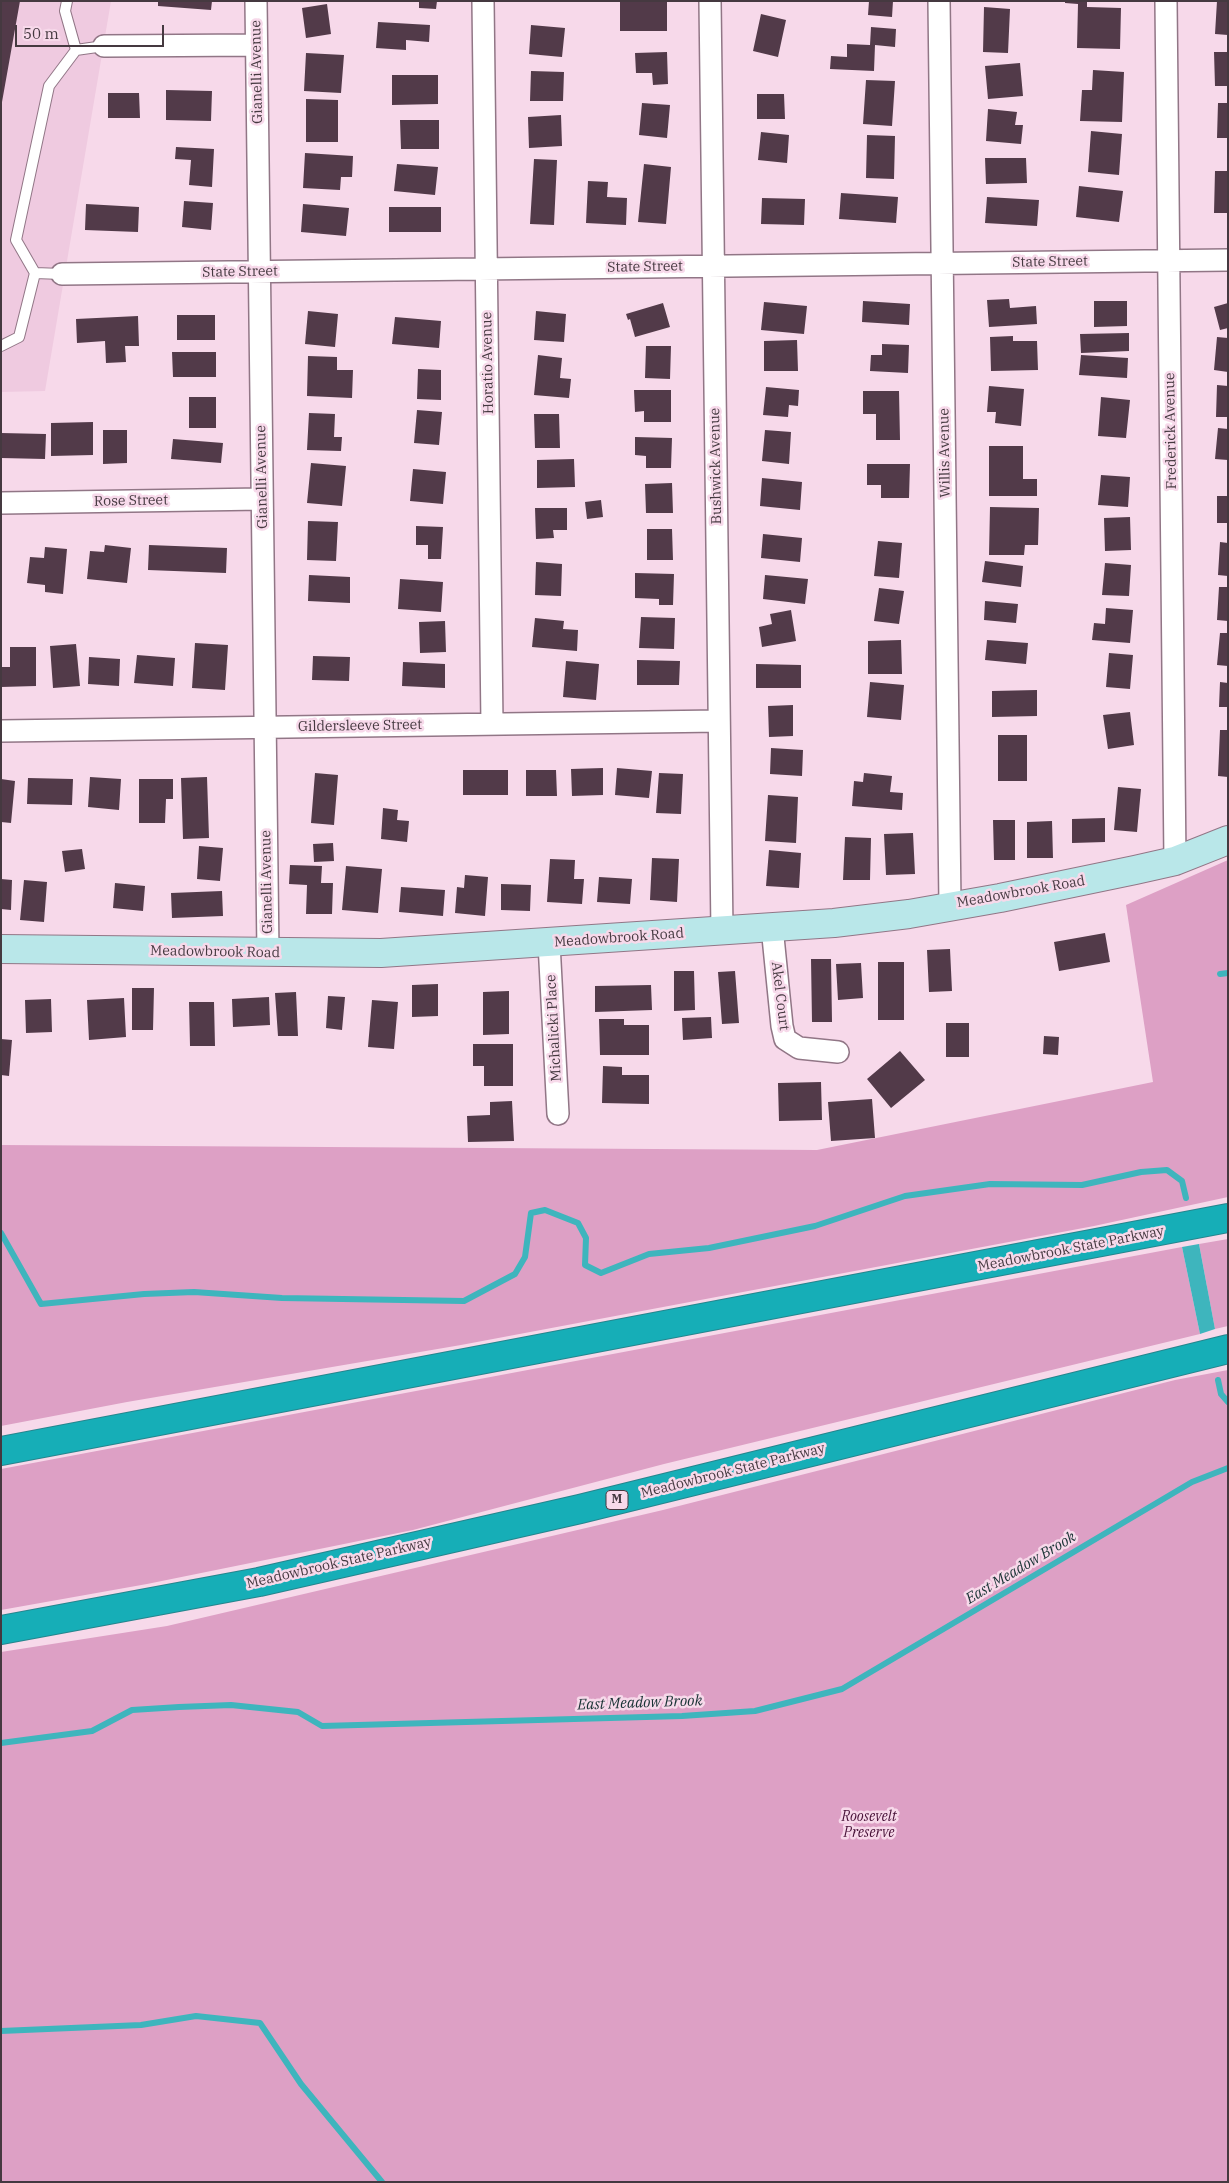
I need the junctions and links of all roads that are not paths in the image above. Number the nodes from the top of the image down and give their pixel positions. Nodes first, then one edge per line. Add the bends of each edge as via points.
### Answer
1 (67, 1) edge
2 (256, 1) edge
3 (483, 1) edge
4 (710, 1) edge
5 (939, 1) edge
6 (1166, 1) edge
7 (256, 45) junction
8 (104, 46) joint
9 (76, 50) junction
10 (1228, 260) edge
11 (1169, 261) junction
12 (942, 264) junction
13 (714, 266) junction
14 (486, 269) junction
15 (259, 272) junction
16 (35, 273) junction
17 (62, 274) joint
18 (1, 346) edge
19 (262, 499) junction
20 (1, 503) edge
21 (719, 721) junction
22 (492, 724) junction
23 (265, 727) junction
24 (1, 731) edge
25 (1228, 840) edge
26 (1175, 861) junction
27 (950, 905) junction
28 (772, 927) junction
29 (722, 931) junction
30 (550, 943) junction
31 (1, 949) edge
32 (268, 953) junction
33 (838, 1052) dead end
34 (558, 1114) dead end
35 (1228, 1218) edge
36 (1228, 1348) edge
37 (1, 1451) edge
38 (1, 1630) edge

1 - 9 lane via 65,11
2 - 7 street, Gianelli Avenue
3 - 14 street, Horatio Avenue
4 - 13 street, Bushwick Avenue
5 - 12 street, Willis Avenue
6 - 11 street, Frederick Avenue
7 - 8 street
7 - 15 street, Gianelli Avenue
8 - 9 lane
9 - 16 lane via 49,86 16,240
10 - 11 street, State Street
11 - 12 street, State Street
11 - 26 street, Frederick Avenue
12 - 13 street, State Street
12 - 27 street, Willis Avenue
13 - 14 street, State Street
13 - 21 street, Bushwick Avenue
14 - 15 street, State Street
14 - 22 street, Horatio Avenue
15 - 17 street, State Street
15 - 19 street, Gianelli Avenue
16 - 17 lane
16 - 18 lane via 19,337
19 - 20 street, Rose Street
19 - 23 street, Gianelli Avenue
21 - 22 street, Gildersleeve Street
21 - 29 street, Bushwick Avenue
22 - 23 street, Gildersleeve Street
23 - 24 street, Gildersleeve Street
23 - 32 street, Gianelli Avenue
25 - 26 street, Meadowbrook Road
26 - 27 street, Meadowbrook Road via 1000,898
27 - 28 street, Meadowbrook Road via 900,915
28 - 29 street, Meadowbrook Road
28 - 33 street, Akel Court via 785,1039 799,1048
29 - 30 street, Meadowbrook Road
30 - 32 street, Meadowbrook Road via 381,953
30 - 34 street, Michalicki Place
31 - 32 street, Meadowbrook Road
35 - 37 highway, Meadowbrook State Parkway
36 - 38 highway, Meadowbrook State Parkway / M via 580,1509 259,1582

